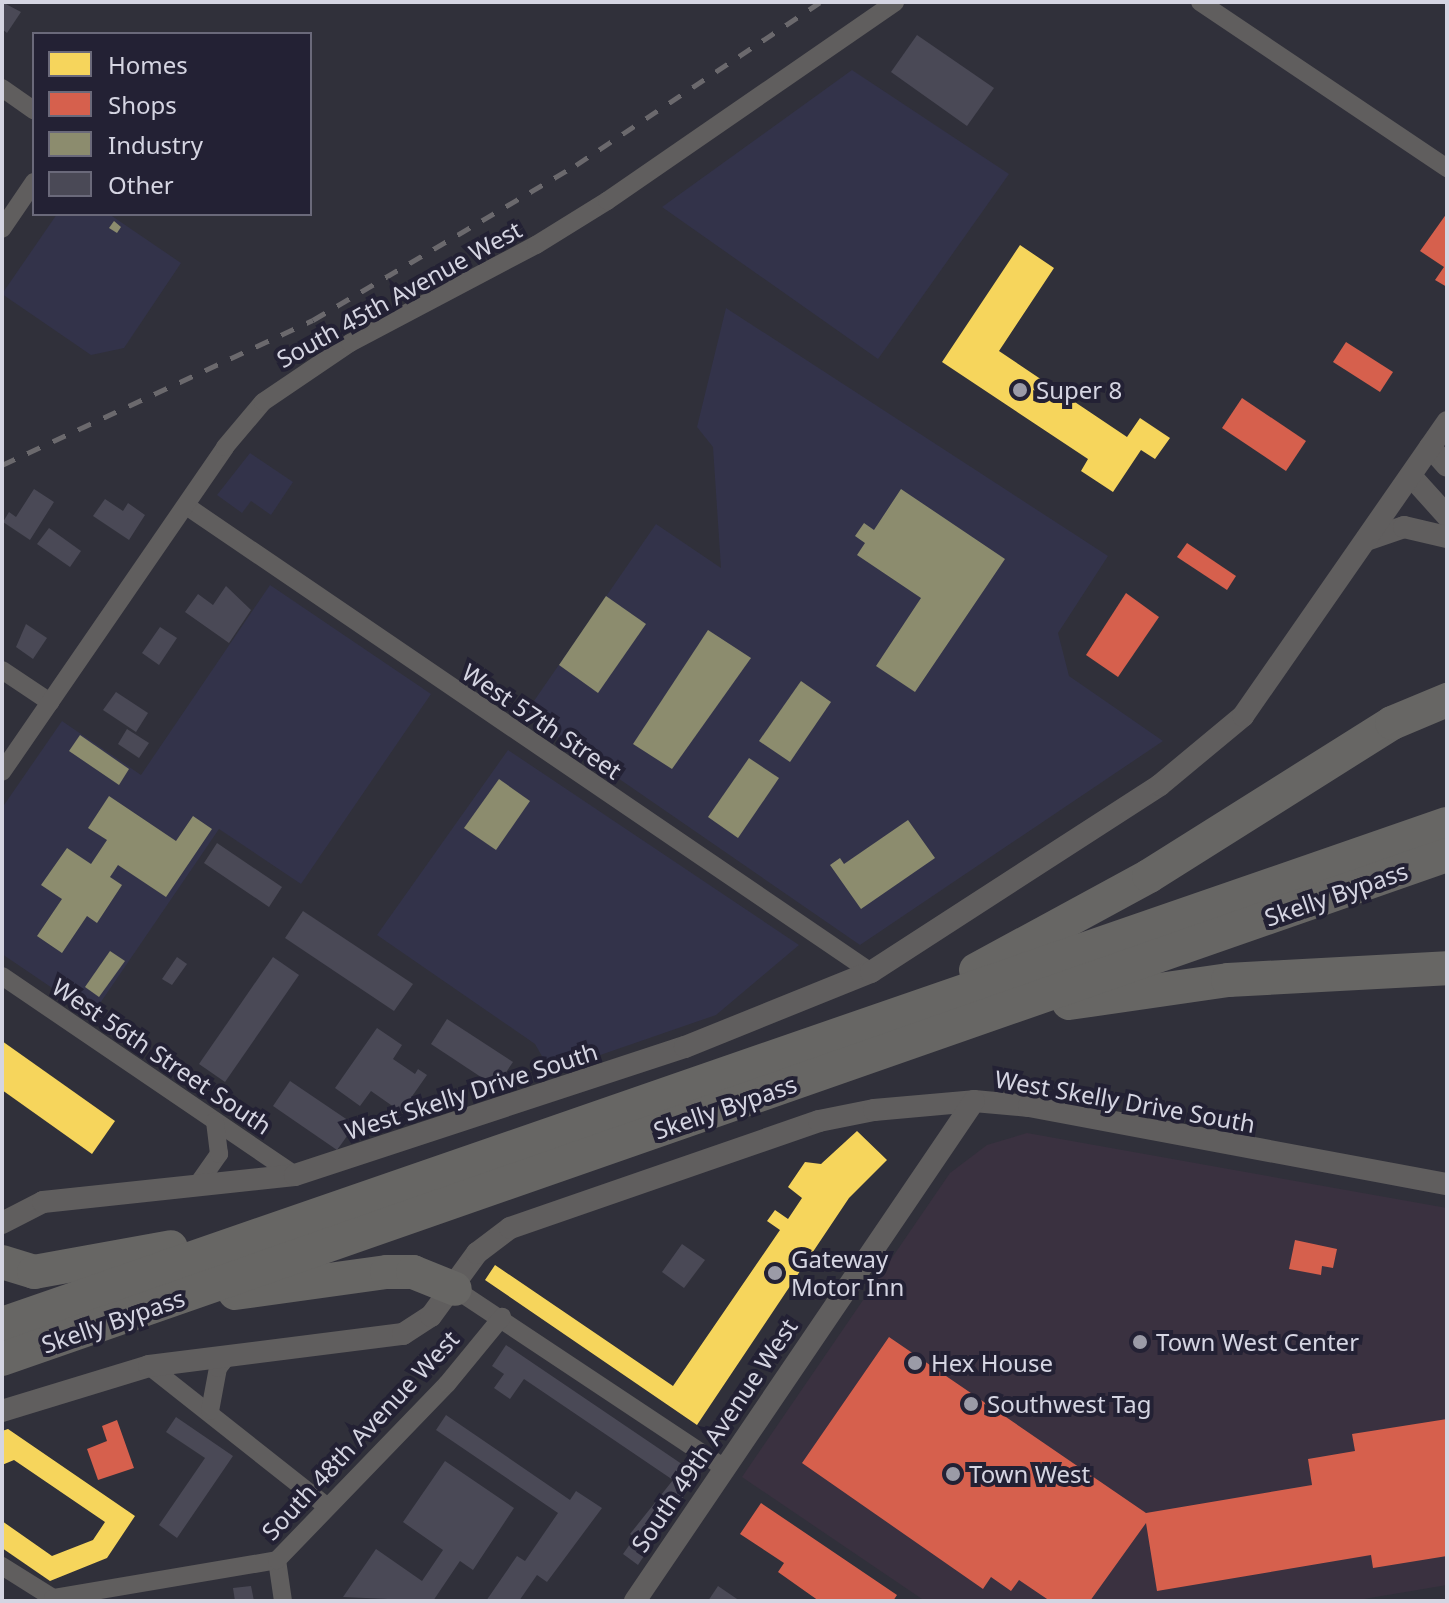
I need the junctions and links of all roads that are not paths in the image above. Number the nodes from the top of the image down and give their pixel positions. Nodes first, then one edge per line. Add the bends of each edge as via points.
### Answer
1 (895, 2) edge
2 (1200, 2) edge
3 (2, 88) edge
4 (32, 109) edge
5 (1447, 168) edge
6 (32, 185) edge
7 (2, 229) edge
8 (1447, 422) edge
9 (1430, 447) junction
10 (1447, 466) edge
11 (1411, 476) junction
12 (188, 507) junction
13 (1447, 516) edge
14 (1447, 537) edge
15 (1366, 540) junction
16 (2, 670) edge
17 (1447, 700) edge
18 (50, 702) junction
19 (2, 772) edge
20 (1447, 824) edge
21 (1447, 855) edge
22 (1447, 968) edge
23 (871, 972) junction
24 (2, 976) edge
25 (990, 1015) junction
26 (892, 1016) junction
27 (974, 1101) junction
28 (215, 1121) junction
29 (295, 1175) junction
30 (198, 1184) junction
31 (1447, 1184) edge
32 (2, 1223) edge
33 (270, 1230) junction
34 (2, 1262) edge
35 (455, 1289) junction
36 (171, 1301) junction
37 (502, 1317) junction
38 (2, 1324) edge
39 (228, 1355) junction
40 (2, 1359) edge
41 (149, 1366) junction
42 (2, 1411) edge
43 (210, 1411) junction
44 (723, 1467) junction
45 (325, 1505) junction
46 (277, 1560) junction
47 (2, 1566) edge
48 (283, 1601) edge
49 (635, 1601) edge

1 - 12 street, South 45th Avenue West via 607,201 286,382 252,412
2 - 5 street
3 - 4 street
6 - 7 street
8 - 9 street
9 - 10 street
9 - 11 street
11 - 13 street
11 - 15 street
12 - 18 street, South 45th Avenue West
12 - 23 street, West 57th Street
14 - 15 street via 1404,527
15 - 23 street, West Skelly Drive South via 1243,716 1178,773
16 - 18 street
17 - 26 highway via 1392,723 1149,876
18 - 19 street, South 45th Avenue West
20 - 26 highway, Skelly Bypass
21 - 25 highway, Skelly Bypass
22 - 25 highway via 1228,980
23 - 29 street, West Skelly Drive South via 685,1047
24 - 28 street, West 56th Street South
25 - 36 highway, Skelly Bypass
26 - 33 highway, Skelly Bypass
27 - 31 street, West Skelly Drive South via 1029,1106
27 - 35 street, West Skelly Drive South via 919,1104 819,1121 510,1228 477,1253
27 - 44 street, South 49th Avenue West
28 - 29 street, West 56th Street South
28 - 30 street via 219,1154
29 - 30 street, West Skelly Drive South
30 - 32 street, West Skelly Drive South via 43,1202
33 - 34 highway via 34,1272
33 - 38 highway, Skelly Bypass
35 - 36 highway via 413,1272 387,1272
35 - 37 street
35 - 39 street, West Skelly Drive South via 431,1316 403,1334
36 - 40 highway, Skelly Bypass
37 - 44 street
37 - 45 street, South 48th Avenue West via 447,1384
39 - 41 street, West Skelly Drive South
39 - 43 street via 218,1368
41 - 42 street, West Skelly Drive South
41 - 43 street
43 - 45 street
44 - 49 street, South 49th Avenue West
45 - 46 street, South 48th Avenue West
46 - 47 street, South 48th Avenue West via 53,1598
46 - 48 street

